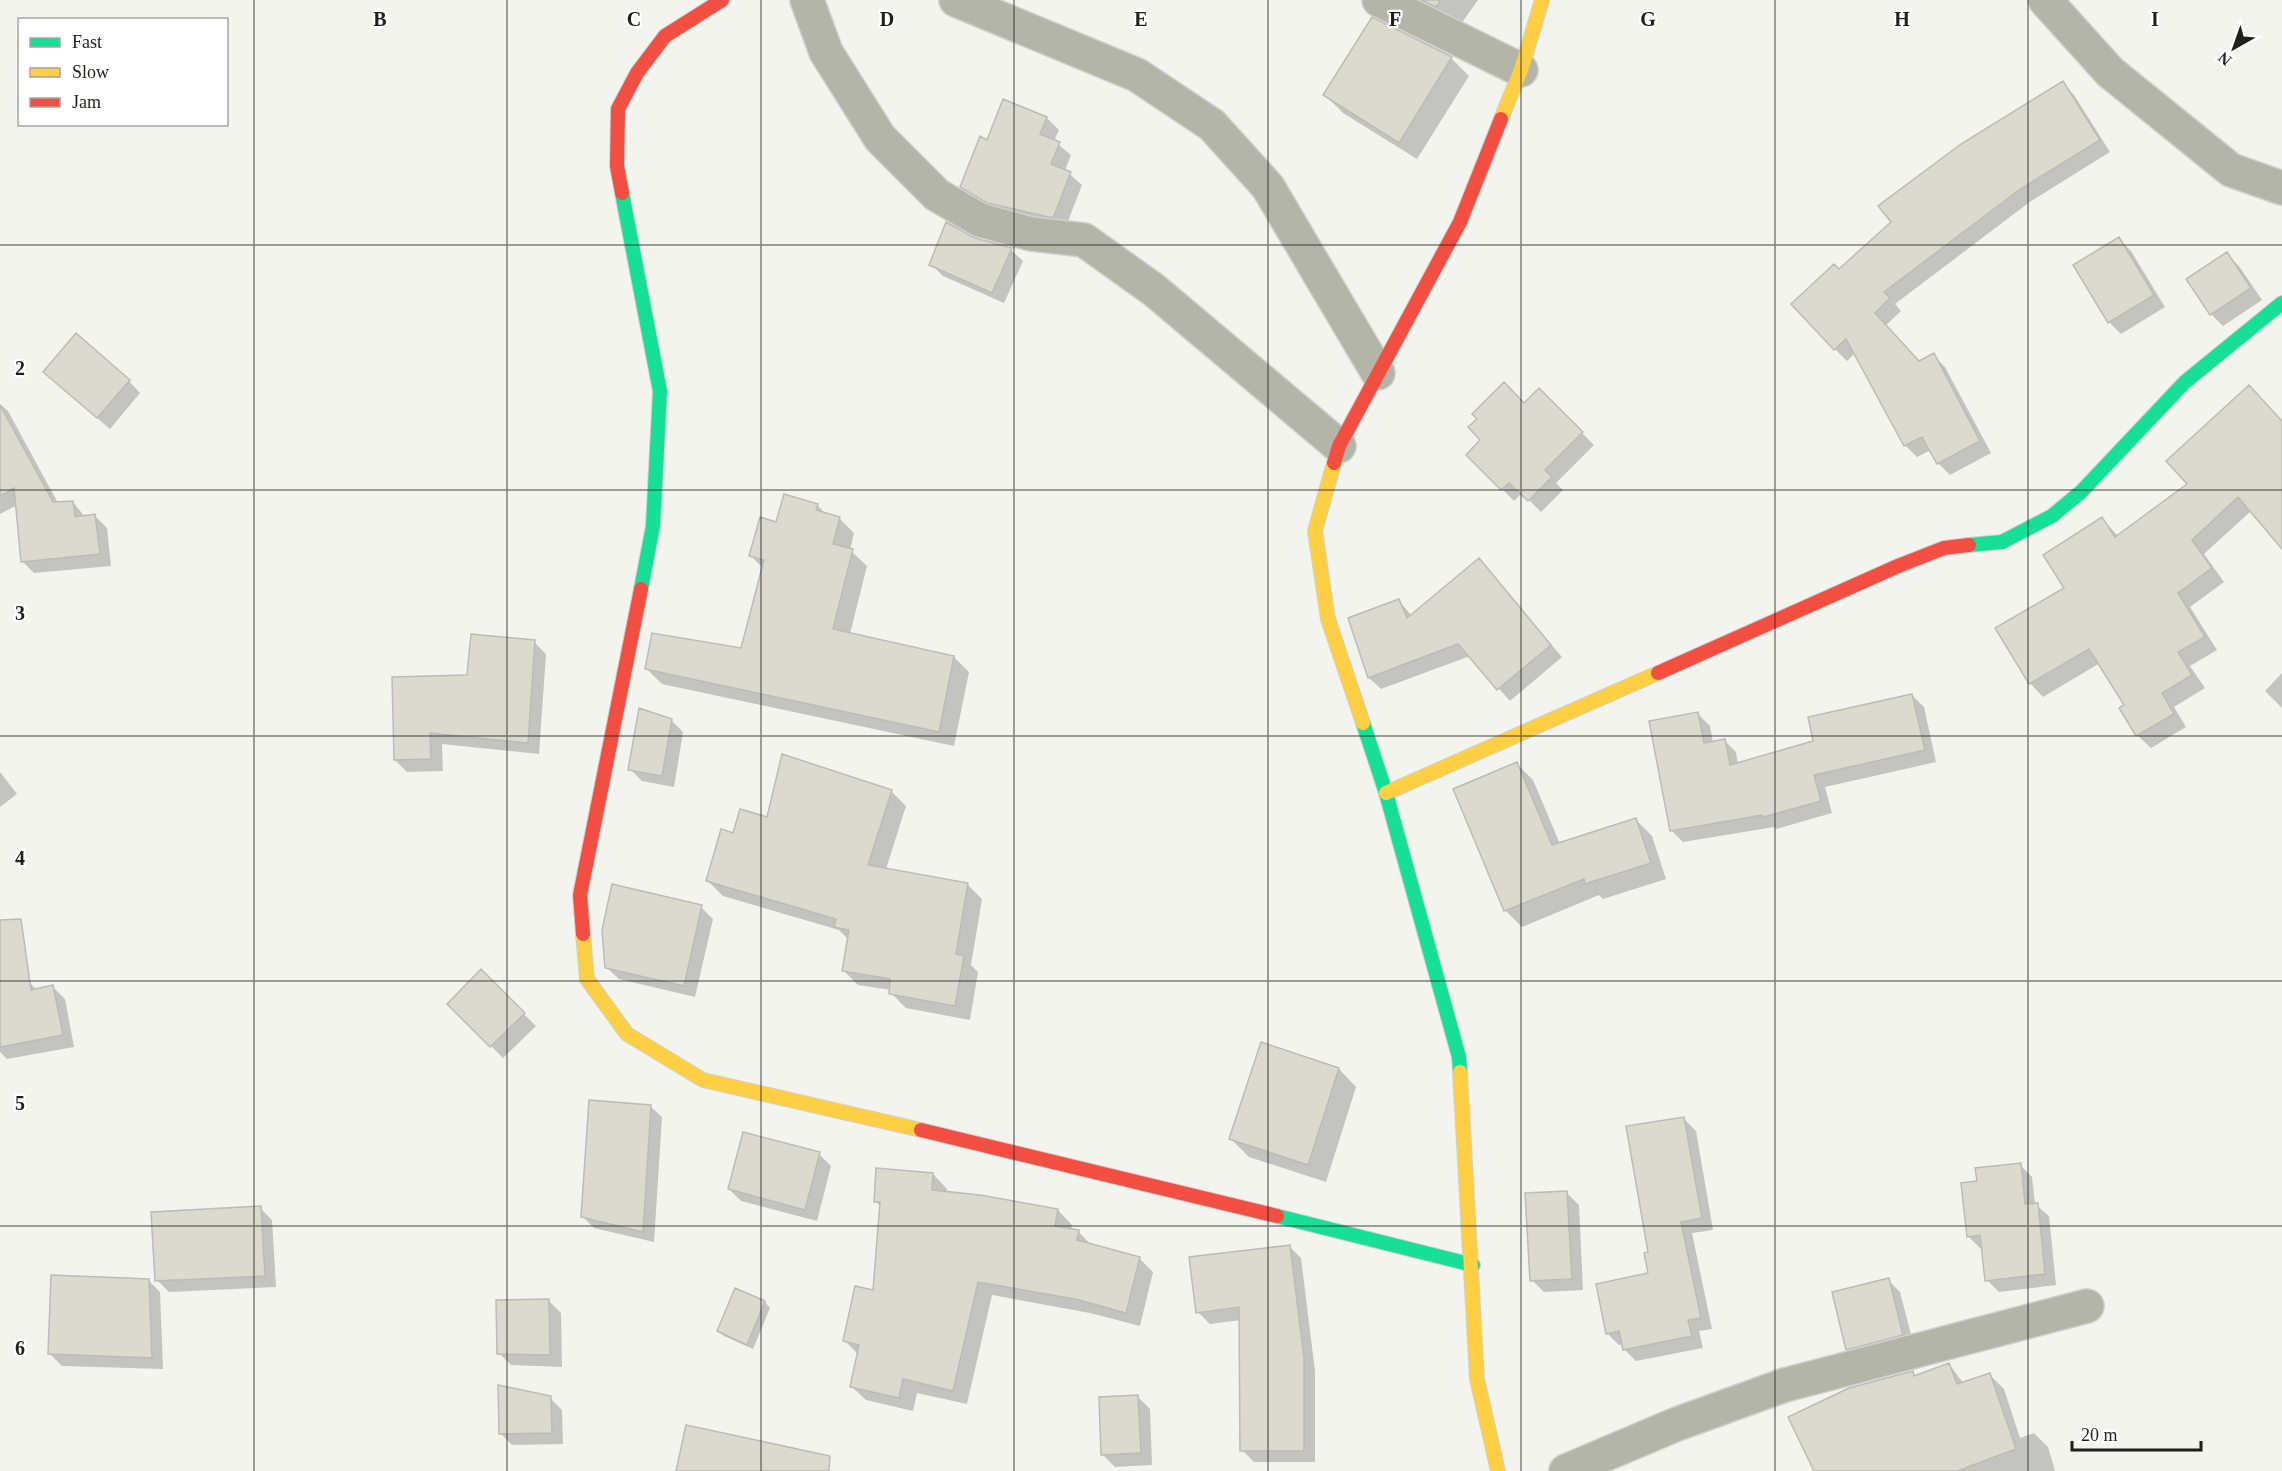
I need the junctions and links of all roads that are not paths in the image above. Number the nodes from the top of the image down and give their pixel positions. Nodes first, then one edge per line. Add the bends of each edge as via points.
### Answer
1 (722, 0) edge
2 (807, 0) edge
3 (957, 0) edge
4 (1379, 0) edge
5 (1542, 0) edge
6 (2045, 0) edge
7 (1521, 70) junction
8 (2282, 188) edge
9 (2282, 303) edge
10 (1378, 373) junction
11 (1339, 446) junction
12 (1386, 793) junction
13 (1473, 1265) junction
14 (2087, 1306) dead end
15 (1498, 1471) edge
16 (1566, 1471) edge

1 - 13 street via 664,36 637,73 618,109 617,166 660,390 653,526 580,895 587,979 627,1034 703,1080 1127,1178
2 - 11 street via 826,52 880,138 937,195 980,220 1031,234 1084,240 1154,290
3 - 10 street via 1137,75 1212,125 1268,187
4 - 7 street
5 - 7 street
6 - 8 street via 2110,72 2223,164
7 - 10 street via 1460,222
9 - 12 street via 2185,382 2081,492 2052,516 2002,542 1944,548 1898,566
10 - 11 street
11 - 12 street via 1315,531 1328,619
12 - 13 street via 1459,1057
13 - 15 street via 1477,1379
14 - 16 street via 1785,1385 1677,1424

